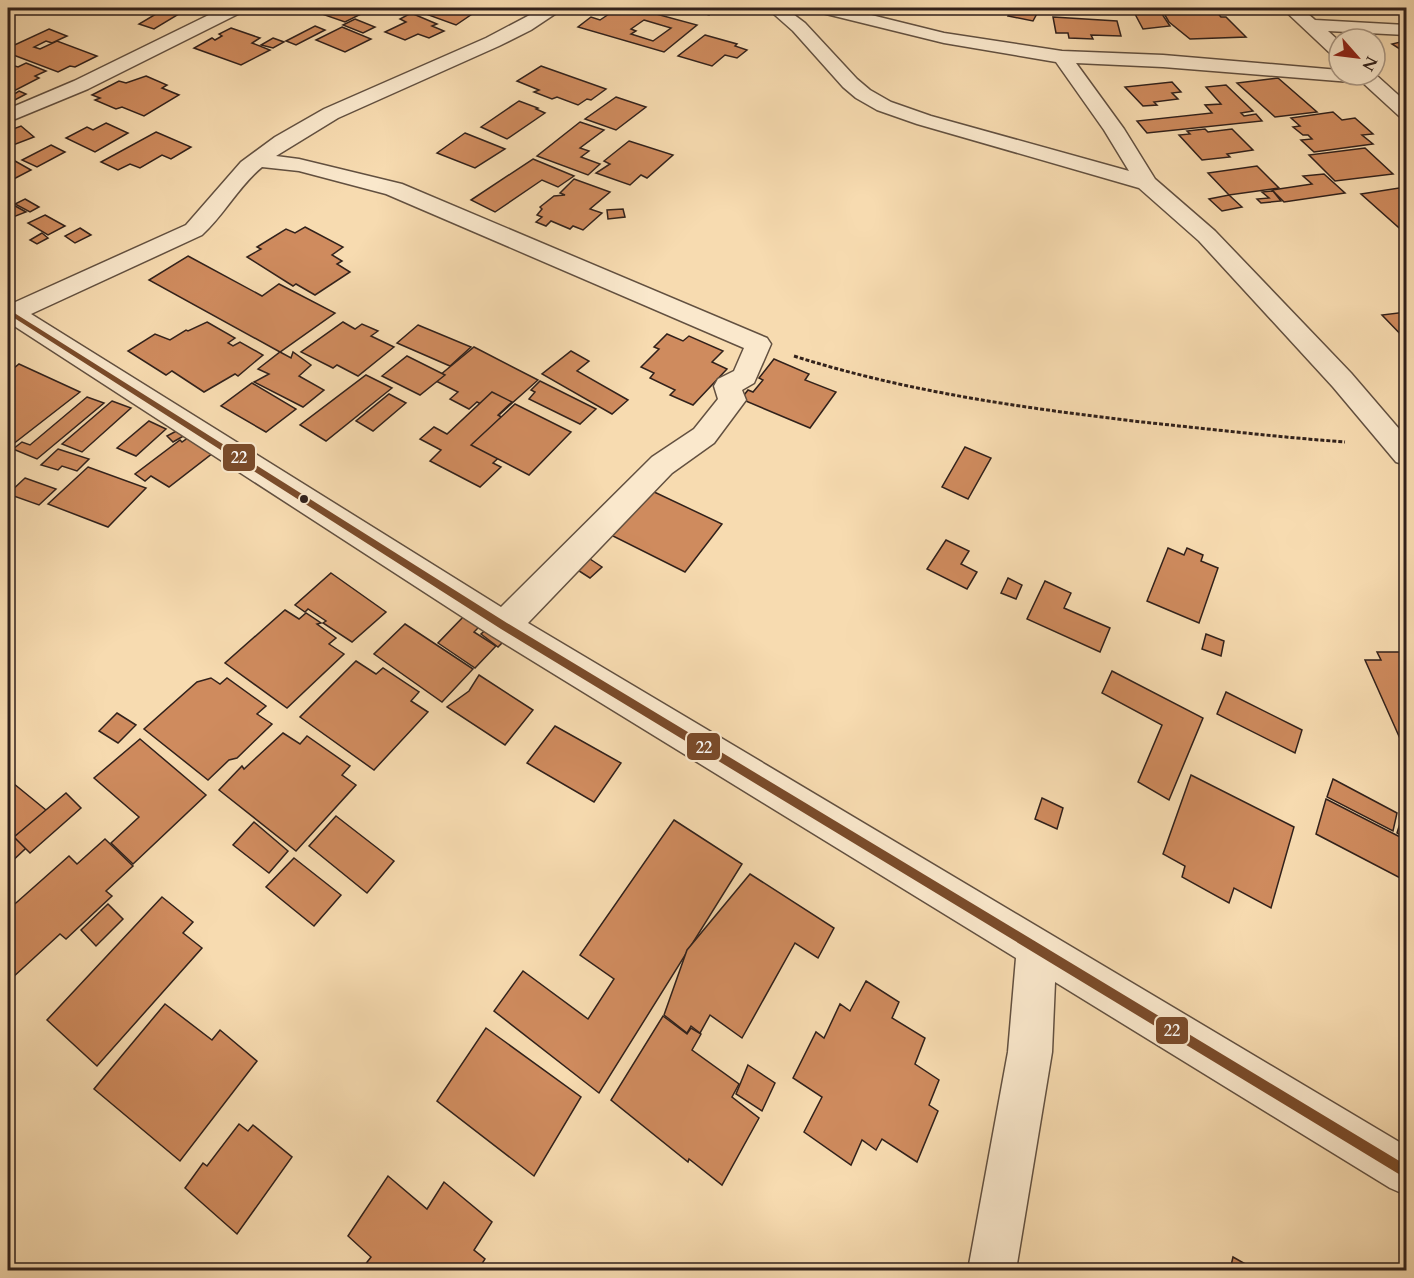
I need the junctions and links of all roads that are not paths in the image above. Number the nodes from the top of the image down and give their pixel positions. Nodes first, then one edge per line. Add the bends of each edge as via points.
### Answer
1 (236, 8) edge
2 (555, 8) edge
3 (775, 8) edge
4 (824, 8) edge
5 (1291, 8) edge
6 (1310, 25) junction
7 (1407, 30) edge
8 (1327, 40) edge
9 (1062, 57) junction
10 (1327, 74) edge
11 (1378, 87) edge
12 (1407, 112) edge
13 (8, 116) edge
14 (258, 160) junction
15 (1147, 183) junction
16 (10, 312) edge
17 (1403, 450) edge
18 (504, 626) junction
19 (1037, 950) junction
20 (1407, 1172) edge
21 (992, 1270) edge

1 - 13 street via 81,85
2 - 14 street via 485,45 321,118
3 - 15 street via 800,27 850,83 884,106
4 - 9 street via 944,38
5 - 6 street
6 - 7 street
6 - 8 street
9 - 10 street
9 - 15 street
11 - 12 street
14 - 16 street via 194,230
14 - 18 street via 299,165 394,189 758,344 745,377 727,386 732,400 704,436 662,465
15 - 17 street via 1207,236
16 - 18 street
18 - 19 street
19 - 20 street
19 - 21 street via 1030,1052

